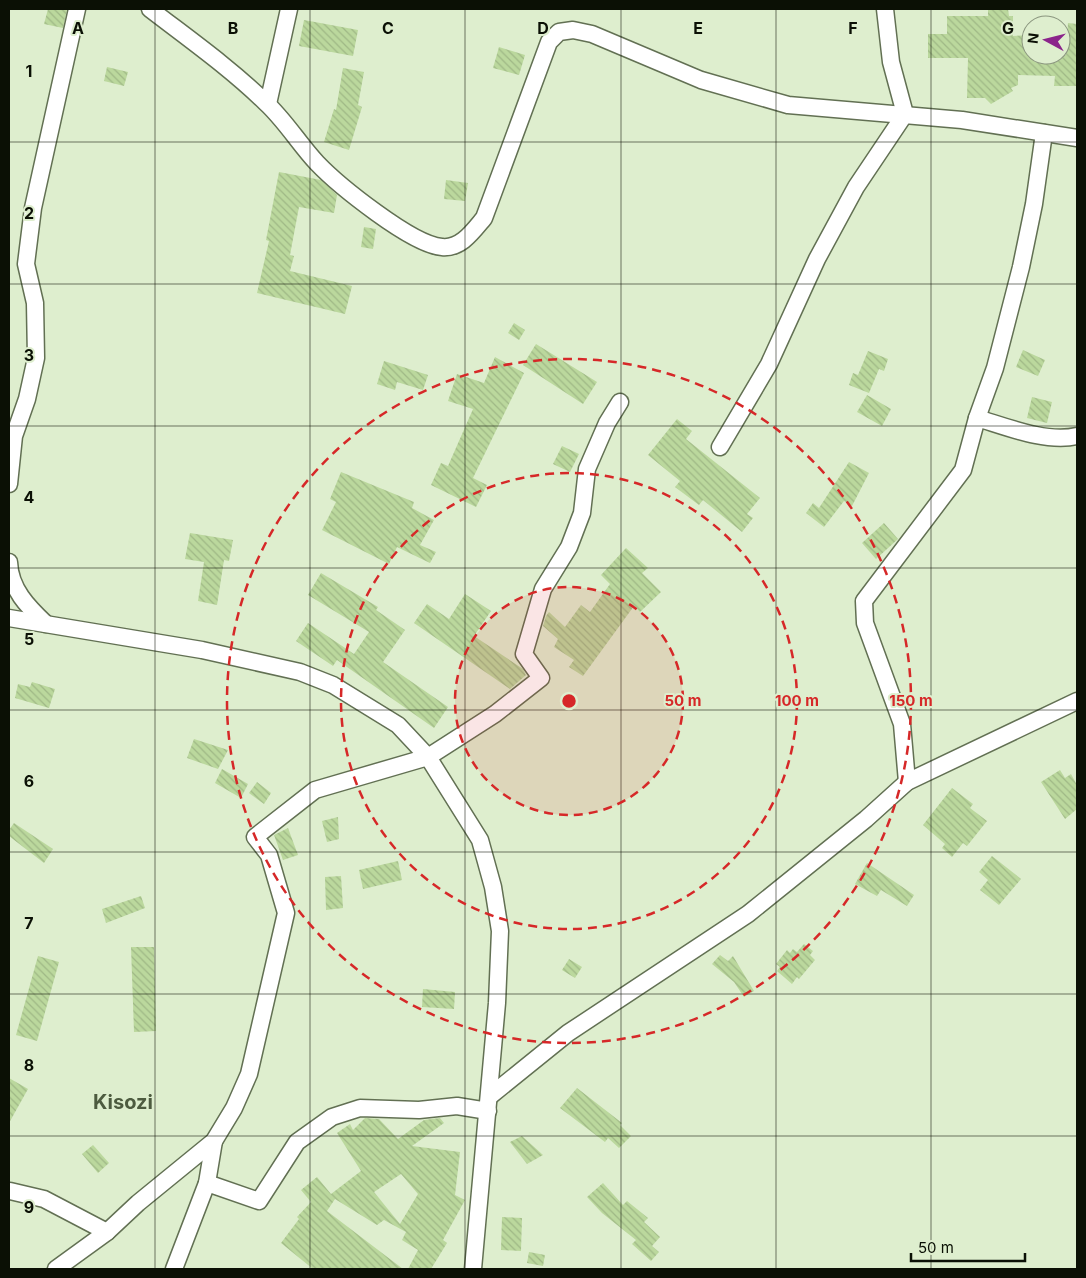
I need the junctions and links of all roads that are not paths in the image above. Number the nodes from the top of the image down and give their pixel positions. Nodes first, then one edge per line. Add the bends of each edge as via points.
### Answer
1 (77, 9) edge
2 (150, 9) edge
3 (289, 9) edge
4 (885, 9) edge
5 (268, 104) junction
6 (905, 114) junction
7 (1044, 133) junction
8 (1077, 138) edge
9 (620, 402) dead end
10 (977, 418) junction
11 (1077, 436) edge
12 (720, 447) dead end
13 (9, 484) edge
14 (9, 562) edge
15 (9, 618) edge
16 (46, 624) junction
17 (1077, 701) edge
18 (428, 758) junction
19 (907, 782) junction
20 (489, 1103) junction
21 (214, 1141) junction
22 (207, 1184) junction
23 (10, 1191) edge
24 (107, 1232) junction
25 (56, 1269) edge
26 (174, 1269) edge
27 (473, 1269) edge

1 - 13 street via 33,208 26,264 35,303 36,358 27,400 14,436
2 - 5 street
3 - 5 street
4 - 6 street via 891,62
5 - 6 street via 324,169 383,217 413,237 441,247 454,246 484,218 550,42 559,32 573,30 592,34 701,80 788,105
6 - 7 street
6 - 12 street via 852,195 817,259 769,364
7 - 8 street
7 - 10 street via 1021,267 995,368
9 - 18 street via 607,423 587,470 582,513 569,547 543,589 530,632 524,654 541,678 495,714
10 - 11 street via 1035,434
10 - 19 street via 963,470 864,601 865,623 902,724
14 - 16 street via 21,599
15 - 16 street
16 - 18 street via 202,650 300,672 333,685 398,725
17 - 19 street
18 - 20 street via 480,840 493,887 500,930
18 - 21 street via 315,790 255,837 269,855 286,912 249,1074
19 - 20 street via 748,914 568,1033
20 - 22 street via 418,1110 360,1108 332,1117 297,1142 259,1201
20 - 27 street
21 - 22 street
21 - 24 street
22 - 26 street
23 - 24 street via 44,1199
24 - 25 street

